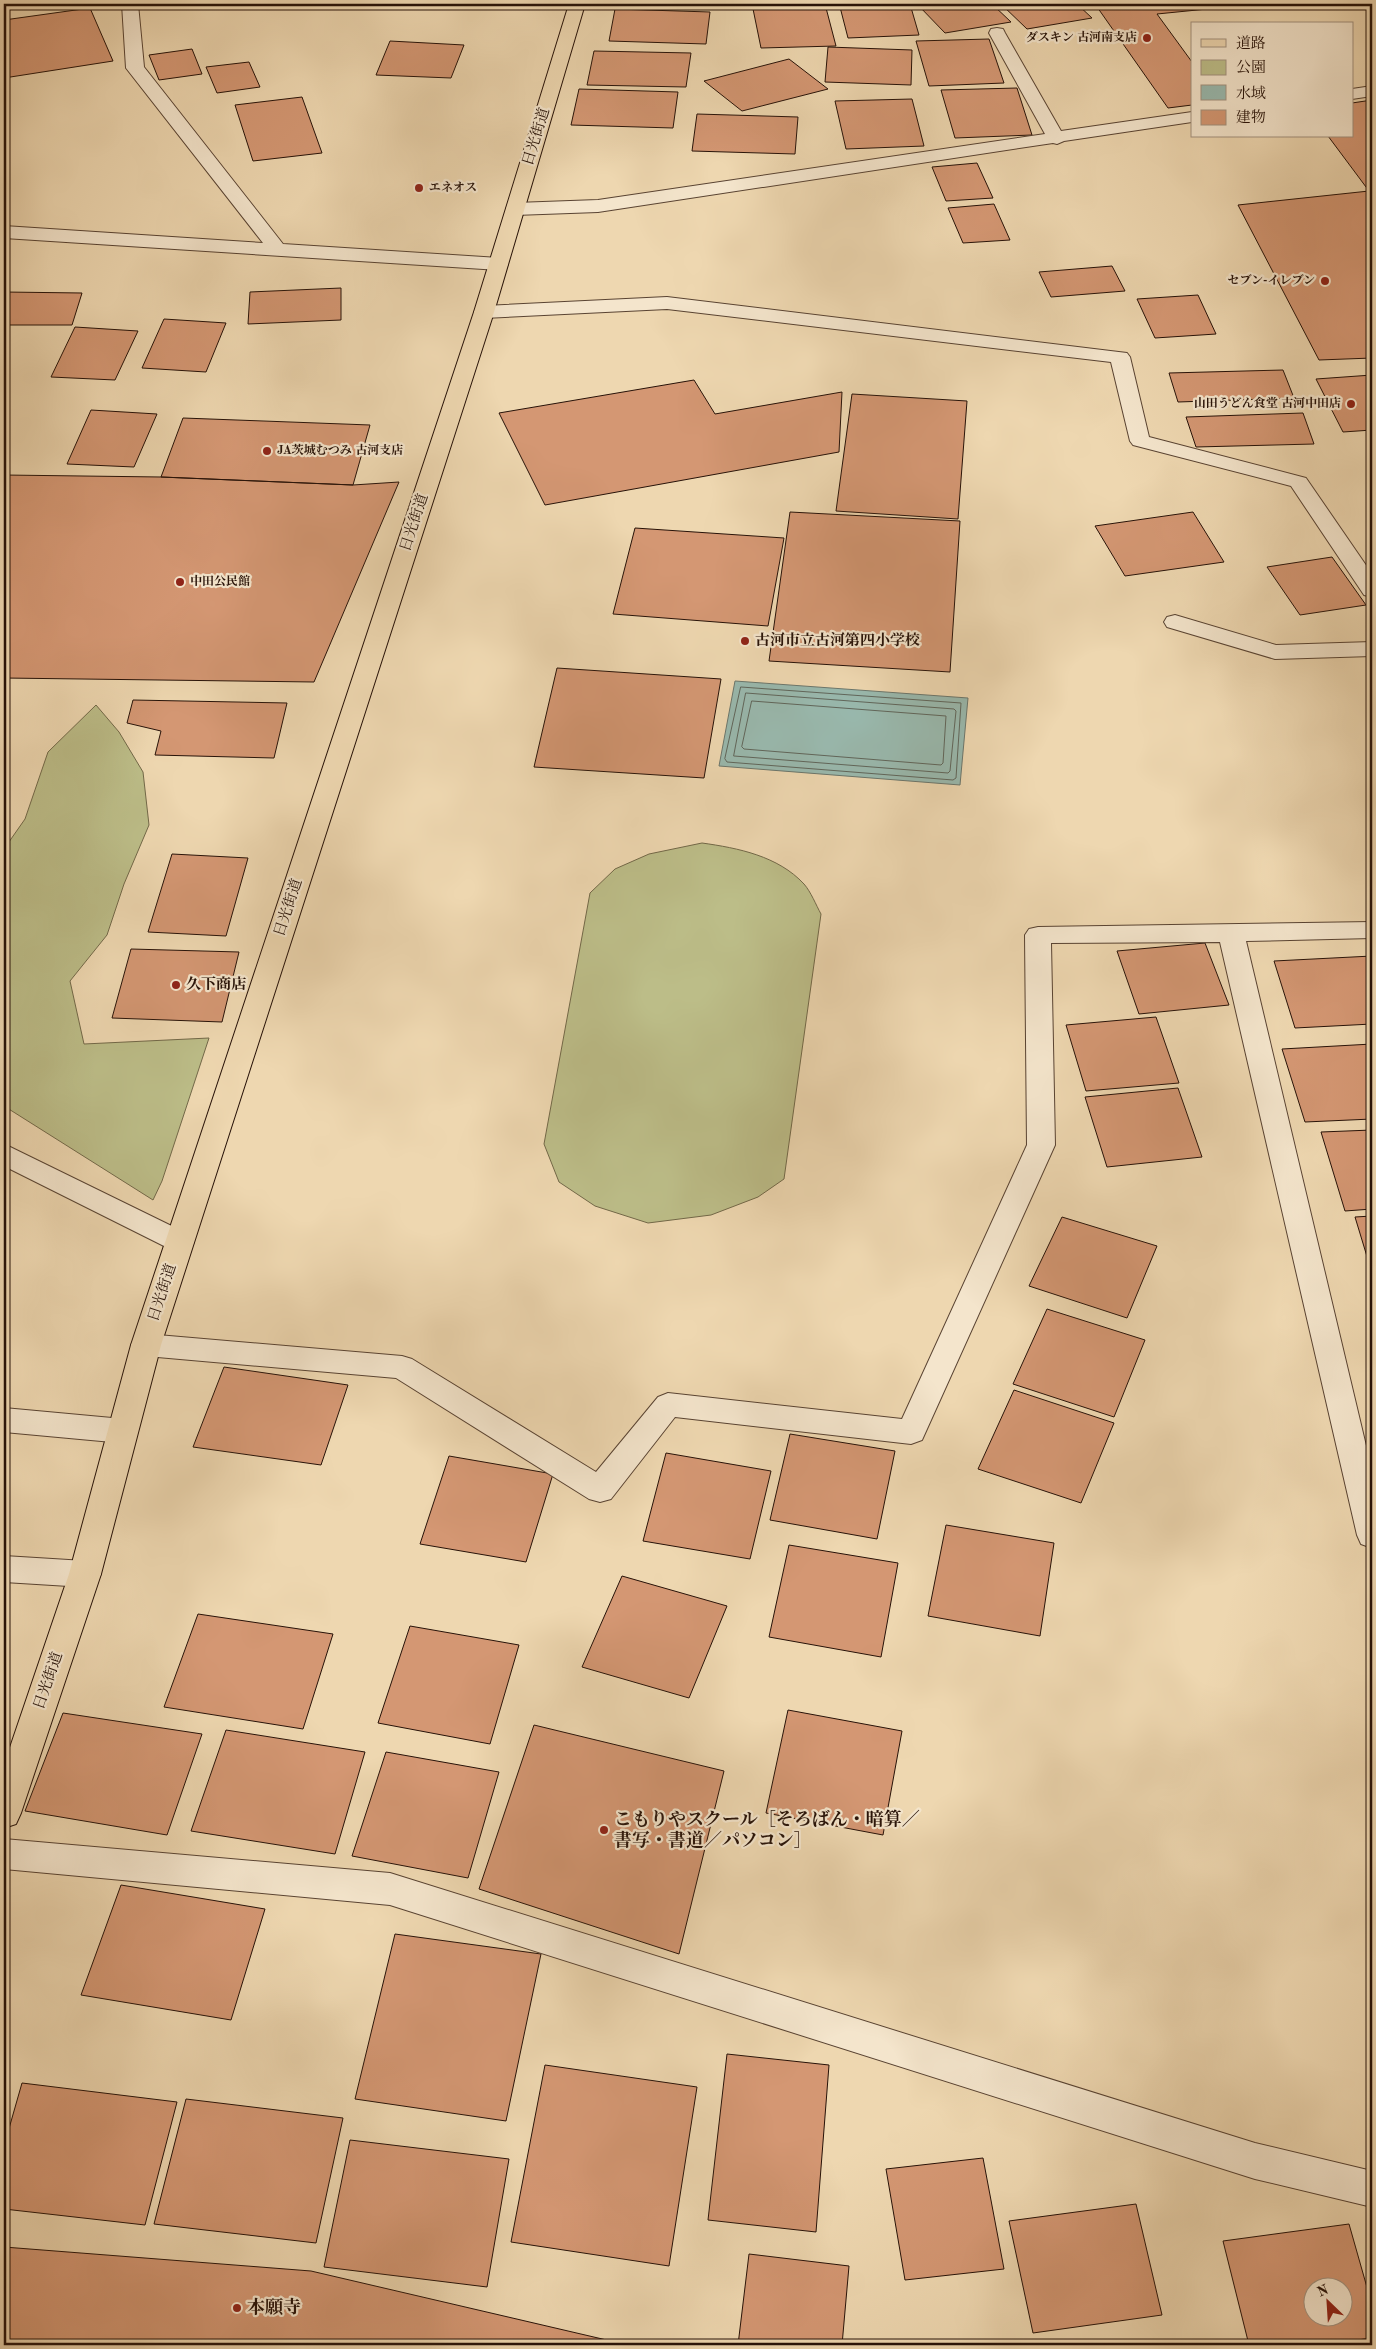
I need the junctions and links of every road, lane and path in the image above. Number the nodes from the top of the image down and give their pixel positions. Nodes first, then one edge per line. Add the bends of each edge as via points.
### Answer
1 (130, 4) edge
2 (577, 4) edge
3 (997, 33) dead end
4 (1372, 91) edge
5 (1354, 94) edge
6 (1191, 118) edge
7 (1057, 139) junction
8 (515, 209) junction
9 (4, 232) edge
10 (278, 250) junction
11 (499, 264) junction
12 (484, 312) junction
13 (1372, 590) edge
14 (1175, 622) dead end
15 (1372, 649) edge
16 (1372, 930) edge
17 (1231, 933) junction
18 (4, 1154) edge
19 (180, 1242) junction
20 (146, 1345) junction
21 (4, 1420) edge
22 (123, 1431) junction
23 (1372, 1535) edge
24 (4, 1569) edge
25 (85, 1574) junction
26 (4, 1813) edge
27 (4, 1854) edge
28 (1372, 2189) edge

1 - 10 street via 135,68
2 - 8 main road, 日光街道
3 - 7 street
4 - 5 street
6 - 7 street
7 - 8 street via 598,206
8 - 11 main road, 日光街道
9 - 10 street
10 - 11 street
11 - 12 main road, 日光街道
12 - 13 street via 667,303 1120,357 1140,441 1299,482
12 - 19 main road, 日光街道
14 - 15 street via 1275,652
16 - 17 street
17 - 20 street via 1038,936 1041,1145 911,1432 668,1405 600,1490 402,1367
17 - 23 street
18 - 19 street
19 - 20 main road, 日光街道
20 - 22 main road, 日光街道
21 - 22 street
22 - 25 main road, 日光街道
24 - 25 street
25 - 26 main road, 日光街道
27 - 28 street via 390,1889 1255,2161

